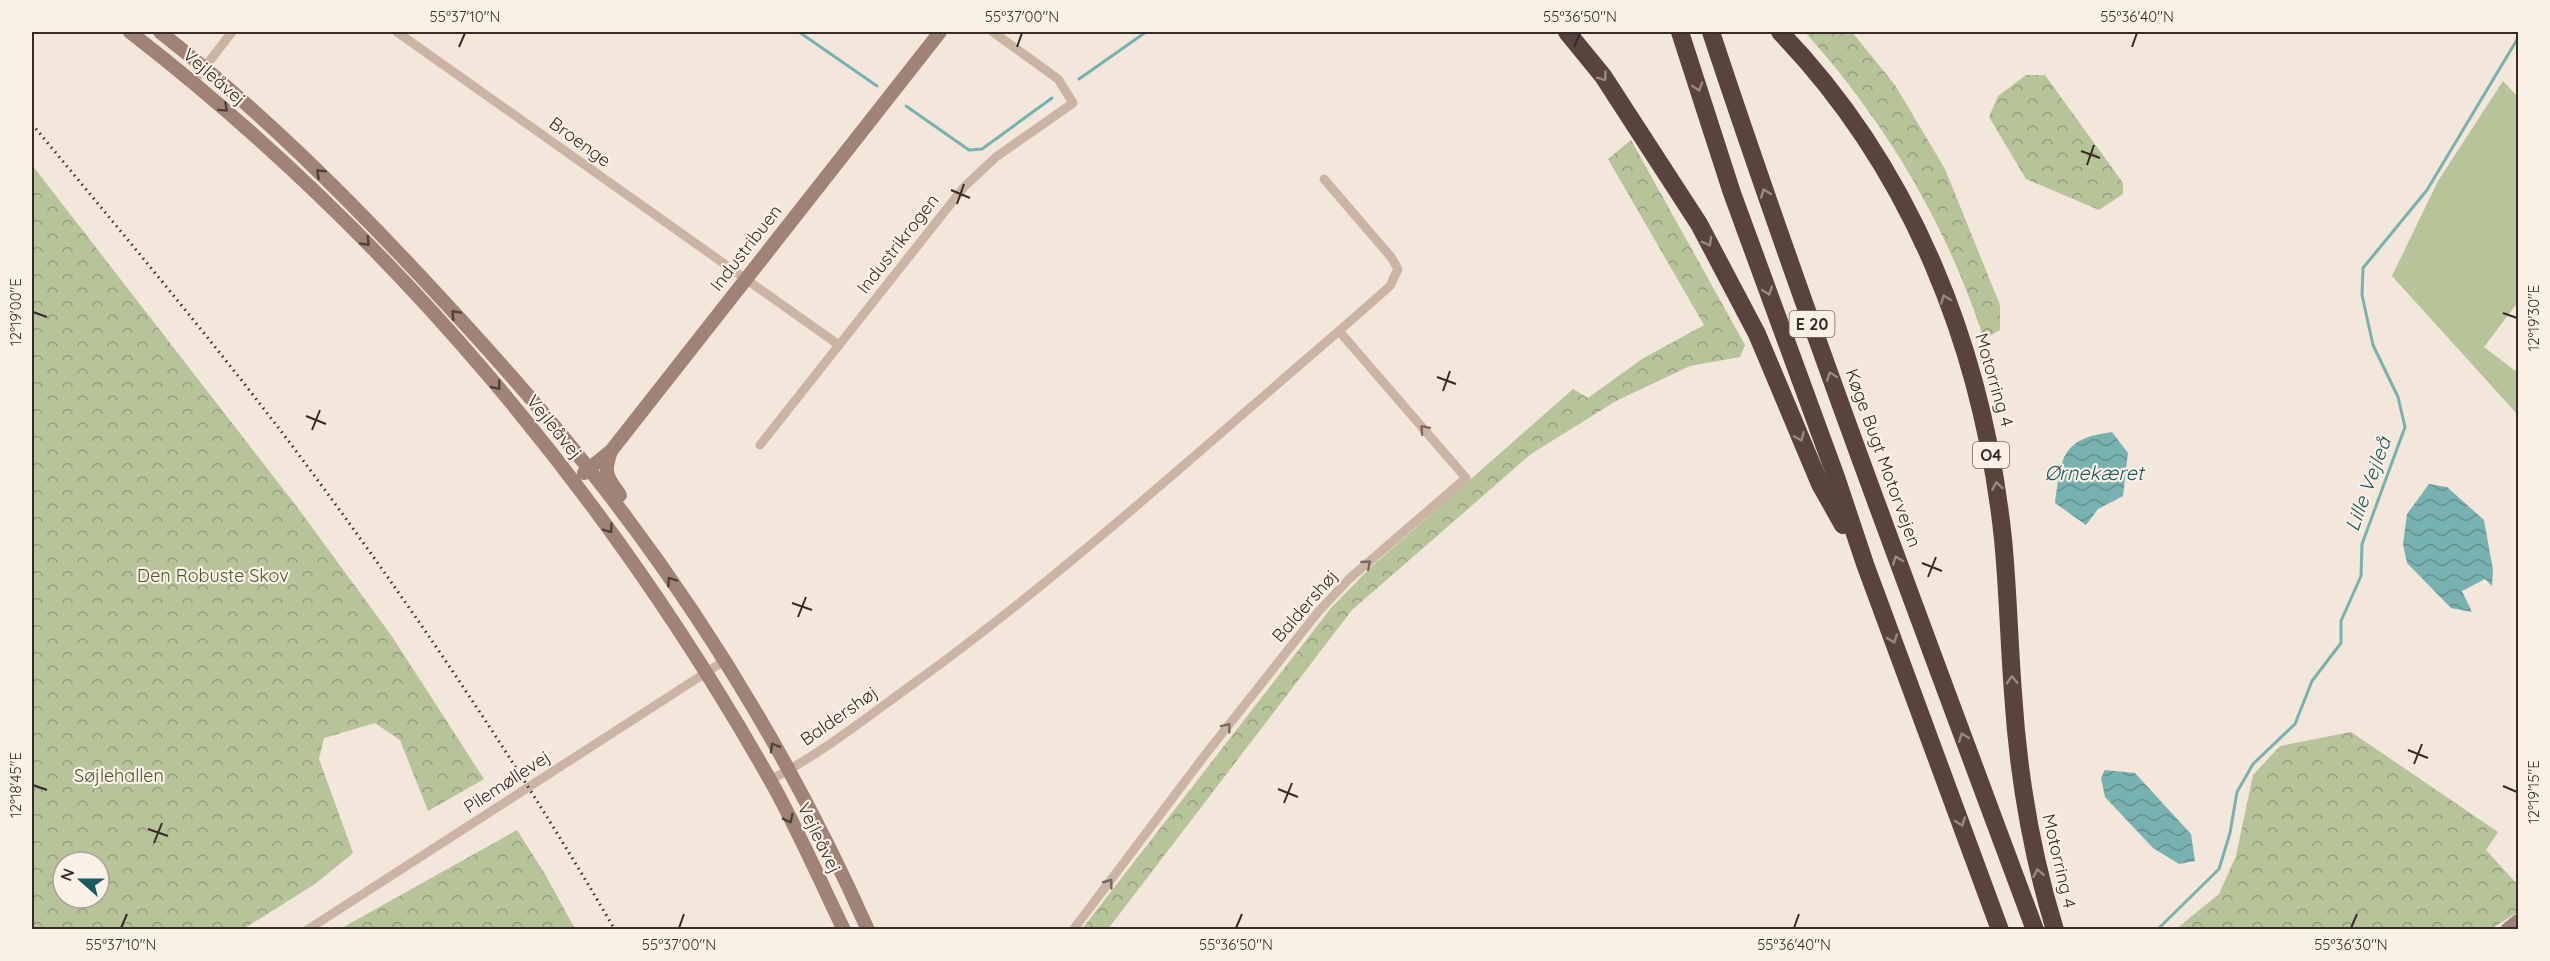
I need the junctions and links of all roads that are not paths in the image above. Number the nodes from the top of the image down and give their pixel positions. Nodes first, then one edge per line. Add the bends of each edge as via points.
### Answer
1 (130, 32) edge
2 (160, 32) edge
3 (232, 32) edge
4 (397, 32) edge
5 (940, 32) edge
6 (993, 32) edge
7 (1567, 32) edge
8 (1680, 32) edge
9 (1711, 32) edge
10 (1780, 32) edge
11 (205, 67) junction
12 (194, 81) junction
13 (1324, 179) dead end
14 (744, 279) junction
15 (1339, 331) junction
16 (839, 345) junction
17 (760, 445) dead end
18 (611, 451) junction
19 (589, 469) junction
20 (574, 481) junction
21 (658, 561) junction
22 (1865, 564) junction
23 (724, 661) junction
24 (706, 674) junction
25 (788, 771) junction
26 (770, 780) junction
27 (2518, 921) edge
28 (307, 930) edge
29 (844, 930) edge
30 (868, 930) edge
31 (1073, 930) edge
32 (2000, 930) edge
33 (2035, 930) edge
34 (2055, 930) edge
35 (2507, 930) edge

1 - 12 street, Vejleåvej
2 - 11 street, Vejleåvej
3 - 11 street
4 - 14 street, Broenge
5 - 14 street, Industribuen
6 - 16 street, Industrikrogen via 1058,79 1073,103 996,157 964,187
7 -> 22 highway via 1604,76 1699,224 1757,334 1820,484
8 -> 22 highway, E 20 via 1732,193
33 -> 9 highway, Køge Bugt Motorvejen / E 20 via 1917,615
34 -> 10 highway, Motorring 4 / O4 via 2027,820 1998,491 1970,360 1916,223 1867,138
11 - 12 street
19 -> 11 street, Vejleåvej via 492,353 414,269 337,189
12 -> 20 street, Vejleåvej via 325,199 402,280 481,366
13 - 15 street, Baldershøj via 1398,269 1390,286
14 - 16 street
14 - 18 street, Industribuen
15 - 25 street, Baldershøj via 1084,551 963,648
31 -> 15 street, Baldershøj via 1318,612 1349,579 1466,478
16 - 17 street, Industrikrogen
18 - 19 street, Industribuen
18 - 21 street via 607,476 649,537
19 - 20 street, Industribuen
19 - 21 street, Vejleåvej
20 -> 24 street, Vejleåvej via 643,575
23 -> 21 street, Vejleåvej
22 -> 32 highway, E 20
23 - 24 street, Pilemøllevej
25 -> 23 street, Vejleåvej
24 - 26 street, Vejleåvej
24 - 28 street, Pilemøllevej
25 - 26 street, Baldershøj
25 - 30 street, Vejleåvej
26 -> 29 street, Vejleåvej
27 - 35 street

